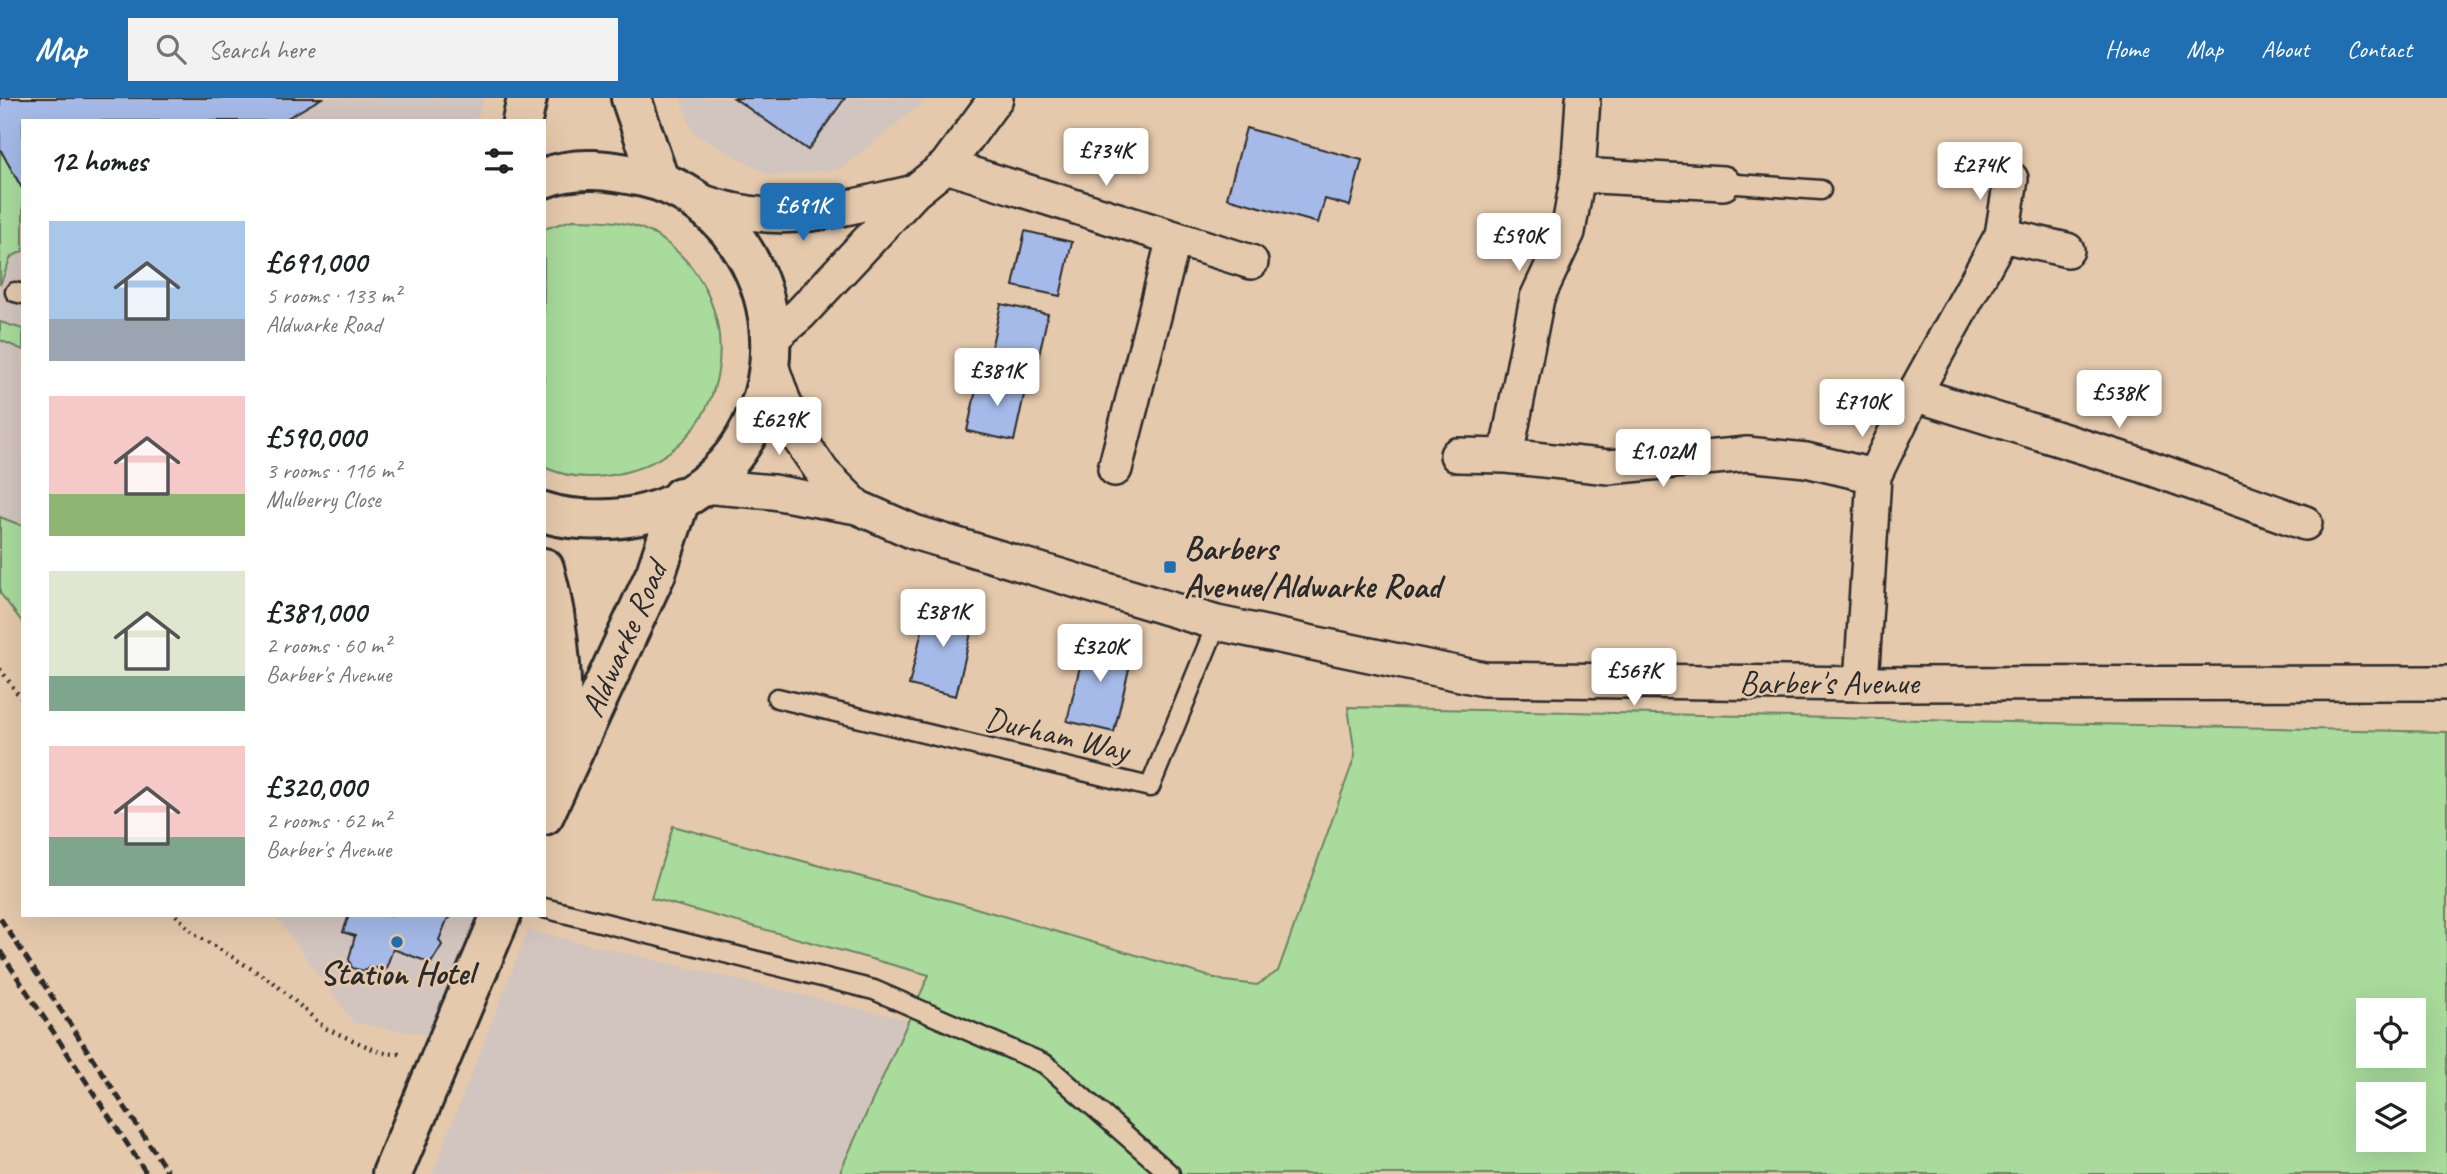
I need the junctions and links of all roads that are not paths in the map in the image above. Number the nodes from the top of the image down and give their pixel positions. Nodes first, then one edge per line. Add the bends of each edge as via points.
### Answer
1 (527, 98) edge
2 (631, 98) edge
3 (996, 98) edge
4 (1583, 99) edge
5 (522, 119) edge
6 (946, 166) junction
7 (1578, 175) junction
8 (546, 177) edge
9 (2011, 179) dead end
10 (659, 180) junction
11 (1723, 183) joint
12 (1821, 190) dead end
13 (914, 192) junction
14 (696, 199) junction
15 (2002, 235) junction
16 (1174, 238) junction
17 (2067, 250) dead end
18 (1251, 262) dead end
19 (772, 351) junction
20 (1914, 394) junction
21 (1457, 455) dead end
22 (1506, 456) junction
23 (1115, 469) dead end
24 (1874, 476) junction
25 (692, 492) junction
26 (857, 507) junction
27 (546, 512) edge
28 (2305, 523) dead end
29 (546, 575) edge
30 (1217, 623) junction
31 (2447, 683) edge
32 (1861, 684) junction
33 (777, 698) dead end
34 (560, 778) junction
35 (546, 810) edge
36 (546, 908) edge
37 (500, 917) edge
38 (393, 1174) edge
39 (1170, 1174) edge

1 - 5 main road
2 - 10 main road
3 - 6 street
4 - 7 street
6 - 13 street
6 - 16 street
7 - 11 street
7 - 22 street via 1568,232 1537,298
8 - 10 main road via 607,169
9 - 15 street
10 - 14 main road
11 - 12 lane
13 - 14 street via 818,216 736,214
13 - 19 street via 800,314
14 - 19 main road via 727,226 750,260 766,298
15 - 17 street
15 - 20 street
16 - 18 street
16 - 23 street
19 - 25 main road via 760,411 736,452
19 - 26 street, Barber's Avenue via 794,431 823,473
20 - 24 street
20 - 28 street via 2142,465
21 - 22 street
22 - 24 street via 1609,467 1747,454 1806,460
24 - 32 street
25 - 26 street, Barber's Avenue via 773,492
25 - 27 main road via 667,506 628,518 588,520
25 - 34 main road, Aldwarke Road
26 - 30 street, Barber's Avenue via 914,532
29 - 34 main road, Aldwarke Road via 556,611 564,689
30 - 32 street, Barber's Avenue via 1484,679
30 - 33 lane, Durham Way via 1150,786
31 - 32 street, Barber's Avenue
34 - 35 main road, Aldwarke Road
36 - 39 lane via 874,990 1045,1064
37 - 38 main road

